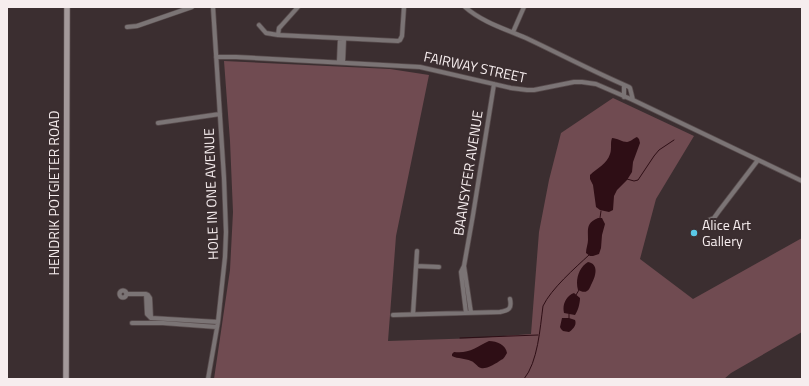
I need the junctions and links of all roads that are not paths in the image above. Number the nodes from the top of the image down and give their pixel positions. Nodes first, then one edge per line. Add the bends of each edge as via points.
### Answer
1 (67, 7) edge
2 (192, 7) edge
3 (213, 7) edge
4 (298, 7) edge
5 (404, 7) edge
6 (465, 7) edge
7 (524, 7) edge
8 (259, 25) dead end
9 (127, 27) dead end
10 (513, 32) junction
11 (278, 35) junction
12 (342, 39) junction
13 (216, 57) junction
14 (341, 62) junction
15 (494, 84) junction
16 (624, 85) junction
17 (624, 97) junction
18 (632, 100) junction
19 (220, 114) junction
20 (158, 123) dead end
21 (758, 160) junction
22 (802, 182) edge
23 (709, 220) dead end
24 (417, 250) dead end
25 (416, 266) junction
26 (439, 267) dead end
27 (126, 294) dead end
28 (510, 299) dead end
29 (468, 313) junction
30 (413, 314) junction
31 (393, 315) dead end
32 (132, 323) dead end
33 (218, 325) junction
34 (66, 379) edge
35 (208, 379) edge

1 - 34 main road, HENDRIK POTGIETER ROAD
2 - 9 street
3 - 13 street, HOLE IN ONE AVENUE
4 - 11 street via 281,26
5 - 12 street via 400,40
6 - 10 street
7 - 10 street
8 - 11 street via 266,33
10 - 16 street
11 - 12 street
12 - 14 street
13 - 14 street, FAIRWAY STREET
13 - 19 street, HOLE IN ONE AVENUE
14 - 15 street, FAIRWAY STREET via 420,67
15 - 17 street, FAIRWAY STREET via 534,90 582,82 596,84
15 - 29 street, BAANSYFER AVENUE via 461,272
16 - 17 street
16 - 18 street via 630,88
17 - 18 street, FAIRWAY STREET
18 - 21 street, FAIRWAY STREET
19 - 20 street
19 - 33 street, HOLE IN ONE AVENUE via 226,232
21 - 22 street, FAIRWAY STREET
21 - 23 street via 714,218
24 - 25 street
25 - 26 street
25 - 30 street
27 - 33 street via 146,294 148,317
28 - 29 street via 512,305 505,311
29 - 30 street
30 - 31 street
32 - 33 street
33 - 35 street, HOLE IN ONE AVENUE

